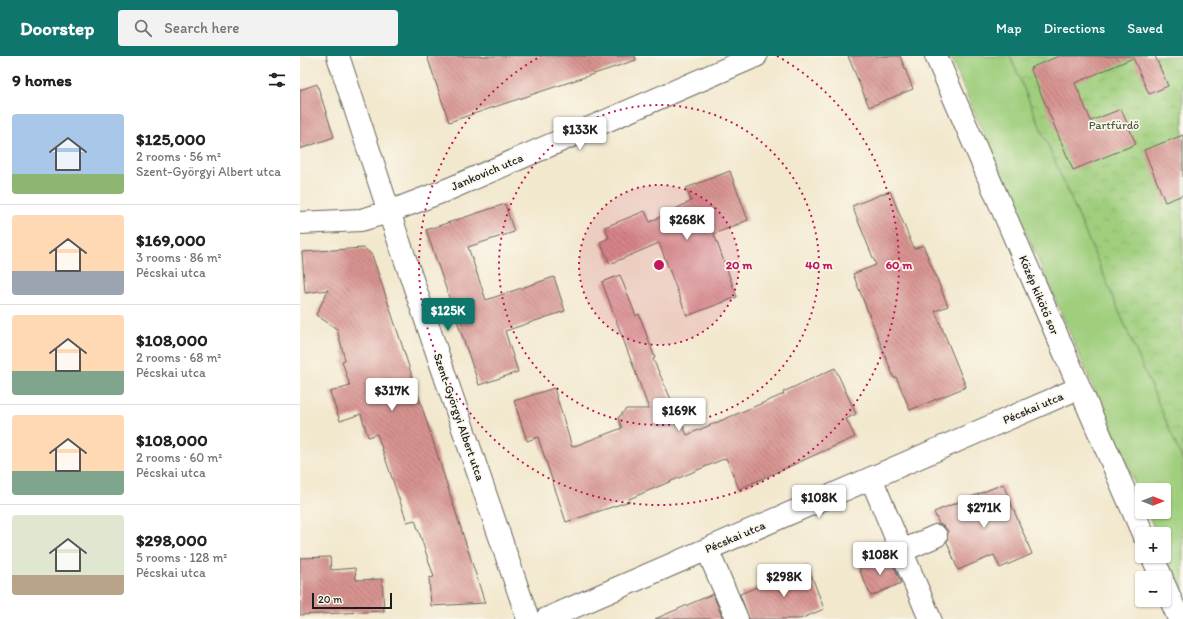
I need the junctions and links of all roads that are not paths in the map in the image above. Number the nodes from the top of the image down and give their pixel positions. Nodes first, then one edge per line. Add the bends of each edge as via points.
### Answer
1 (338, 56) edge
2 (756, 56) edge
3 (936, 56) edge
4 (390, 212) junction
5 (300, 223) edge
6 (1079, 388) junction
7 (871, 478) junction
8 (1139, 527) edge
9 (936, 536) dead end
10 (707, 549) junction
11 (902, 551) junction
12 (1171, 600) edge
13 (528, 619) edge
14 (546, 619) edge
15 (737, 619) edge
16 (930, 619) edge
17 (1179, 619) edge

1 - 4 street, Szent-Györgyi Albert utca
2 - 4 street, Jankovich utca
3 - 6 street, Közép kikötő sor
4 - 5 street, Jankovich utca via 361,220
4 - 13 street, Szent-Györgyi Albert utca
6 - 7 street, Pécskai utca
6 - 8 street, Közép kikötő sor
7 - 10 street, Pécskai utca
7 - 11 street
9 - 11 street
10 - 14 street, Pécskai utca
10 - 15 street
11 - 16 street
12 - 17 street

